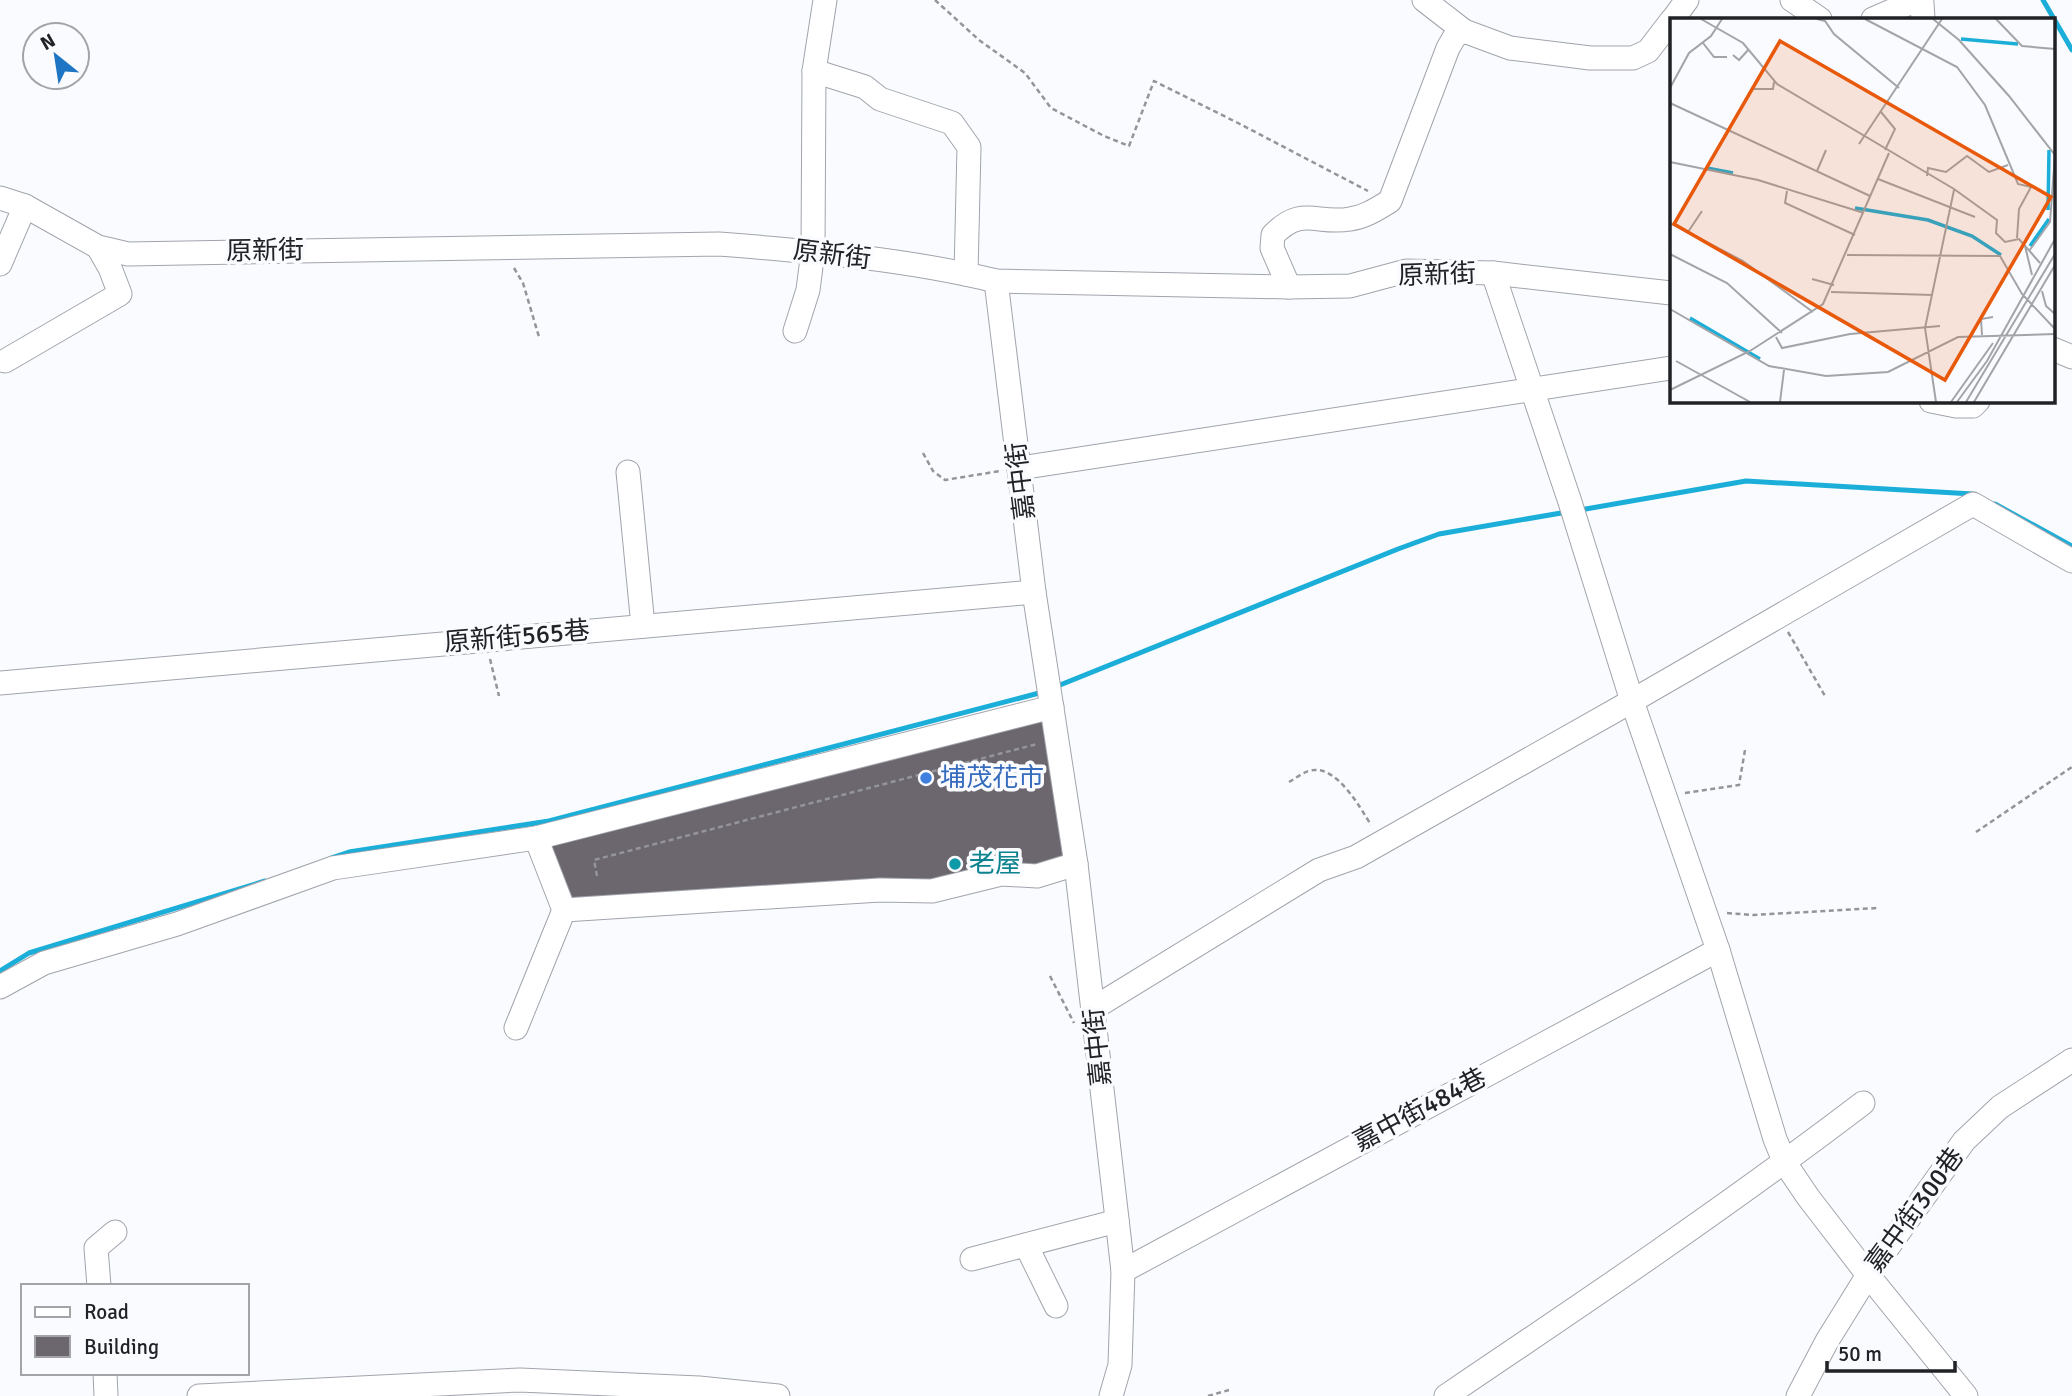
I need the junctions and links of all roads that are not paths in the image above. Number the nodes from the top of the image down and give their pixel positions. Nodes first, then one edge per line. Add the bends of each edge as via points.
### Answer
1 (825, 0) edge
2 (1424, 0) edge
3 (1687, 0) edge
4 (1792, 0) edge
5 (1674, 18) edge
6 (1819, 18) edge
7 (1874, 18) edge
8 (1923, 18) edge
9 (1670, 23) edge
10 (1464, 31) junction
11 (814, 71) junction
12 (0, 198) edge
13 (25, 206) junction
14 (98, 247) junction
15 (813, 251) junction
16 (0, 264) edge
17 (1493, 273) junction
18 (966, 274) junction
19 (996, 281) junction
20 (1289, 287) junction
21 (1670, 293) edge
22 (795, 331) dead end
23 (2054, 349) edge
24 (2072, 357) edge
25 (5, 361) dead end
26 (1670, 368) edge
27 (1532, 389) junction
28 (1937, 402) edge
29 (1977, 402) edge
30 (1020, 468) junction
31 (628, 472) dead end
32 (2072, 561) edge
33 (1034, 592) junction
34 (643, 626) junction
35 (0, 683) edge
36 (1050, 695) junction
37 (1632, 701) junction
38 (536, 838) junction
39 (1076, 864) junction
40 (564, 909) junction
41 (1718, 950) junction
42 (0, 987) edge
43 (1094, 1008) junction
44 (516, 1028) dead end
45 (2072, 1060) edge
46 (1863, 1103) dead end
47 (1785, 1163) junction
48 (1118, 1221) junction
49 (115, 1232) dead end
50 (1026, 1245) junction
51 (972, 1259) dead end
52 (1123, 1271) junction
53 (1868, 1275) junction
54 (99, 1284) edge
55 (1056, 1307) dead end
56 (105, 1375) edge
57 (106, 1396) edge
58 (199, 1396) edge
59 (778, 1396) edge
60 (1111, 1396) edge
61 (1446, 1396) edge
62 (1798, 1396) edge
63 (1966, 1396) edge

1 - 11 street
2 - 10 street
3 - 5 street
4 - 6 street
7 - 8 street via 1912,2 1922,4
9 - 10 street via 1648,51 1633,58 1510,48
10 - 20 street via 1447,48 1390,201 1349,220 1302,217 1284,224 1273,235 1272,248
11 - 15 street
11 - 18 street via 952,123 969,146
12 - 13 street, 原新街
13 - 14 street, 原新街
13 - 16 street
14 - 15 street, 原新街 via 128,254 719,244
14 - 25 street via 120,295
15 - 18 street, 原新街
15 - 22 street via 808,290
17 - 20 street, 原新街 via 1406,271 1350,286
17 - 21 street, 原新街
17 - 27 street
18 - 19 street, 原新街
19 - 20 street, 原新街
19 - 30 street, 嘉中街
23 - 24 street
26 - 27 street
27 - 30 street
27 - 37 street
28 - 29 street via 1973,406
30 - 33 street, 嘉中街
31 - 34 street
32 - 37 street via 1973,504
33 - 34 street, 原新街565巷
33 - 36 street, 嘉中街
34 - 35 street, 原新街565巷
36 - 38 street
36 - 39 street, 嘉中街
37 - 41 street
37 - 43 street via 1356,857 1319,870
38 - 40 street
38 - 42 street via 333,869 177,924 44,963
39 - 40 street via 1037,876 1001,874 932,891 880,890
39 - 43 street, 嘉中街
40 - 44 street
41 - 47 street
41 - 52 street, 嘉中街484巷
43 - 48 street, 嘉中街
45 - 53 street, 嘉中街300巷 via 2000,1107 1964,1141
46 - 47 street
47 - 53 street
47 - 61 street
48 - 50 street
48 - 52 street, 嘉中街
49 - 54 street via 96,1248
50 - 51 street
50 - 55 street
52 - 60 street, 嘉中街 via 1120,1365
53 - 62 street, 嘉中街300巷
53 - 63 street
56 - 57 street
58 - 59 street via 520,1380

